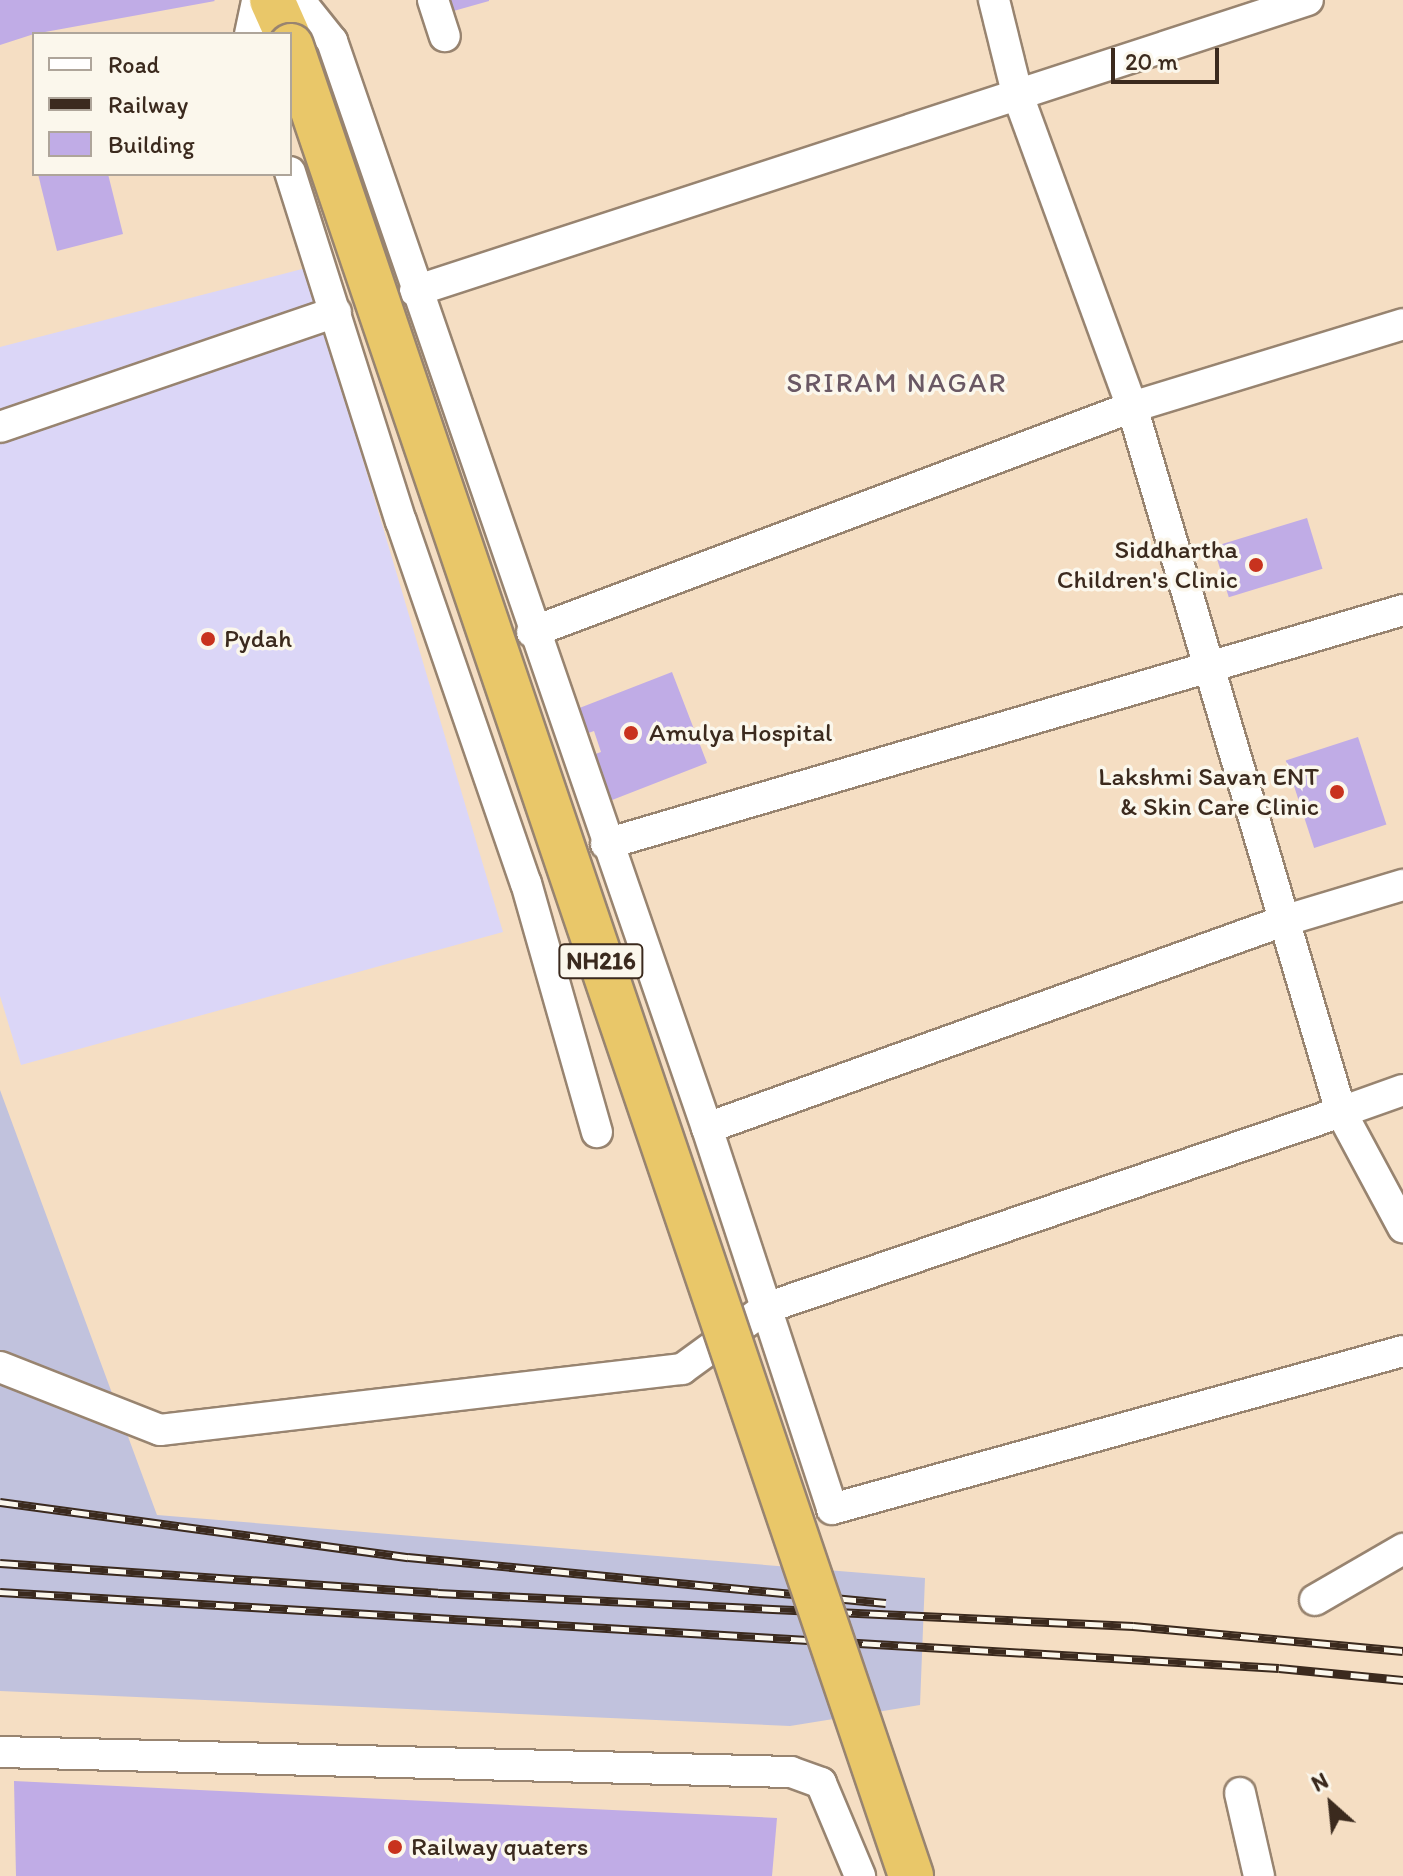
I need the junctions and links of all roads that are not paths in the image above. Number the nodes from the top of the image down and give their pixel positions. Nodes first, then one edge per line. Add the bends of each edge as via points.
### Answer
1 (433, 0) edge
2 (994, 0) edge
3 (1308, 0) edge
4 (278, 19) edge
5 (445, 36) dead end
6 (292, 60) edge
7 (1017, 93) junction
8 (291, 176) edge
9 (415, 291) junction
10 (336, 312) junction
11 (1403, 324) edge
12 (1132, 407) junction
13 (0, 427) edge
14 (1403, 610) edge
15 (532, 632) junction
16 (1209, 667) junction
17 (606, 844) junction
18 (1403, 885) edge
19 (1286, 920) junction
20 (1403, 1090) edge
21 (1341, 1112) junction
22 (707, 1128) junction
23 (597, 1132) dead end
24 (1403, 1227) edge
25 (766, 1308) junction
26 (1403, 1351) edge
27 (0, 1367) edge
28 (1403, 1549) edge
29 (1315, 1600) dead end
30 (0, 1752) edge
31 (1240, 1793) dead end
32 (860, 1876) edge
33 (911, 1876) edge
34 (1259, 1876) edge

1 - 5 street
2 - 7 street
3 - 7 street
4 - 9 street via 332,41
6 - 33 highway, NH216, bridge
7 - 9 street
7 - 12 street
8 - 10 street
9 - 15 street
10 - 13 street
10 - 23 street via 401,521 526,883
11 - 12 street
12 - 15 street
12 - 16 street
14 - 16 street
15 - 17 street
16 - 17 street
16 - 19 street
17 - 22 street
18 - 19 street
19 - 21 street
19 - 22 street
20 - 21 street
21 - 24 street
21 - 25 street
22 - 25 street
25 - 26 street via 832,1509
25 - 27 street via 682,1369 160,1430
28 - 29 street
30 - 32 street via 791,1772 821,1783
31 - 34 street

